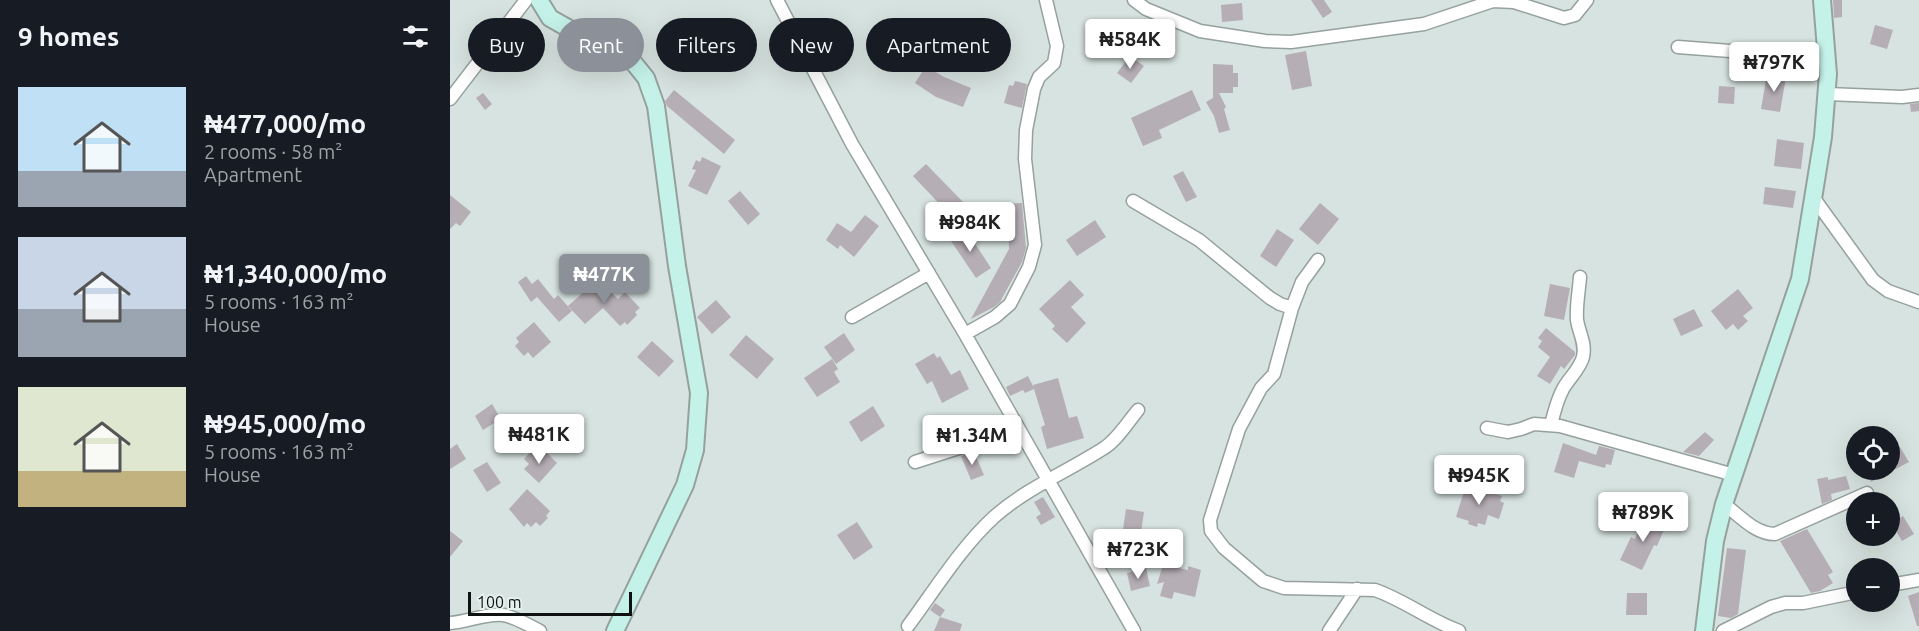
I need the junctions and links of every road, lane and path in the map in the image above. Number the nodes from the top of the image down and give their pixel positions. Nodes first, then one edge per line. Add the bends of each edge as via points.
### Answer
1 (526, 0) edge
2 (538, 0) edge
3 (777, 0) edge
4 (1046, 0) edge
5 (1134, 0) edge
6 (1587, 0) edge
7 (1822, 0) edge
8 (1678, 46) dead end
9 (1827, 52) junction
10 (1827, 94) junction
11 (1919, 95) edge
12 (450, 99) edge
13 (1813, 197) junction
14 (1133, 201) dead end
15 (1318, 260) dead end
16 (929, 273) junction
17 (1580, 277) dead end
18 (1919, 302) edge
19 (1292, 308) junction
20 (852, 317) dead end
21 (965, 334) junction
22 (1138, 410) dead end
23 (1551, 425) junction
24 (1487, 428) dead end
25 (1018, 429) junction
26 (915, 462) dead end
27 (1734, 475) junction
28 (1047, 479) junction
29 (1846, 503) edge
30 (1724, 504) junction
31 (1919, 580) edge
32 (1900, 583) edge
33 (1357, 589) junction
34 (1846, 594) edge
35 (450, 623) edge
36 (908, 626) dead end
37 (540, 631) edge
38 (615, 631) edge
39 (1134, 631) edge
40 (1329, 631) edge
41 (1459, 631) edge
42 (1704, 631) edge
43 (1723, 631) edge

1 - 12 street
2 - 38 main road via 550,18 633,62 646,78 656,106 699,393 695,450 685,485
3 - 16 street via 852,144
4 - 21 street via 1057,46 1054,63 1039,77 1034,89 1026,130 1025,159 1035,244 1029,267 1010,304
5 - 6 street via 1146,9 1200,31 1291,42 1424,24 1493,1 1514,2 1564,18 1575,15
7 - 9 main road
8 - 9 street via 1743,52
9 - 10 main road
10 - 11 street
10 - 13 main road
13 - 18 street via 1872,280 1888,291
13 - 27 main road via 1800,279
14 - 19 street via 1198,240 1270,298
15 - 19 street via 1302,282
16 - 20 street
16 - 21 street
17 - 23 street via 1577,313 1583,357 1555,406
19 - 33 street via 1278,366 1253,399 1229,456 1210,520 1211,531 1224,548 1273,585
21 - 25 street
22 - 28 street via 1106,447
23 - 24 street via 1534,424 1508,432
23 - 27 street
25 - 26 street
25 - 28 street
27 - 30 main road
28 - 36 street via 994,517 974,538
28 - 39 street
29 - 30 street via 1775,534 1759,531
30 - 42 main road via 1715,541
31 - 32 street
33 - 40 street
33 - 41 street via 1386,594
34 - 43 street via 1771,607
35 - 37 street via 505,615

